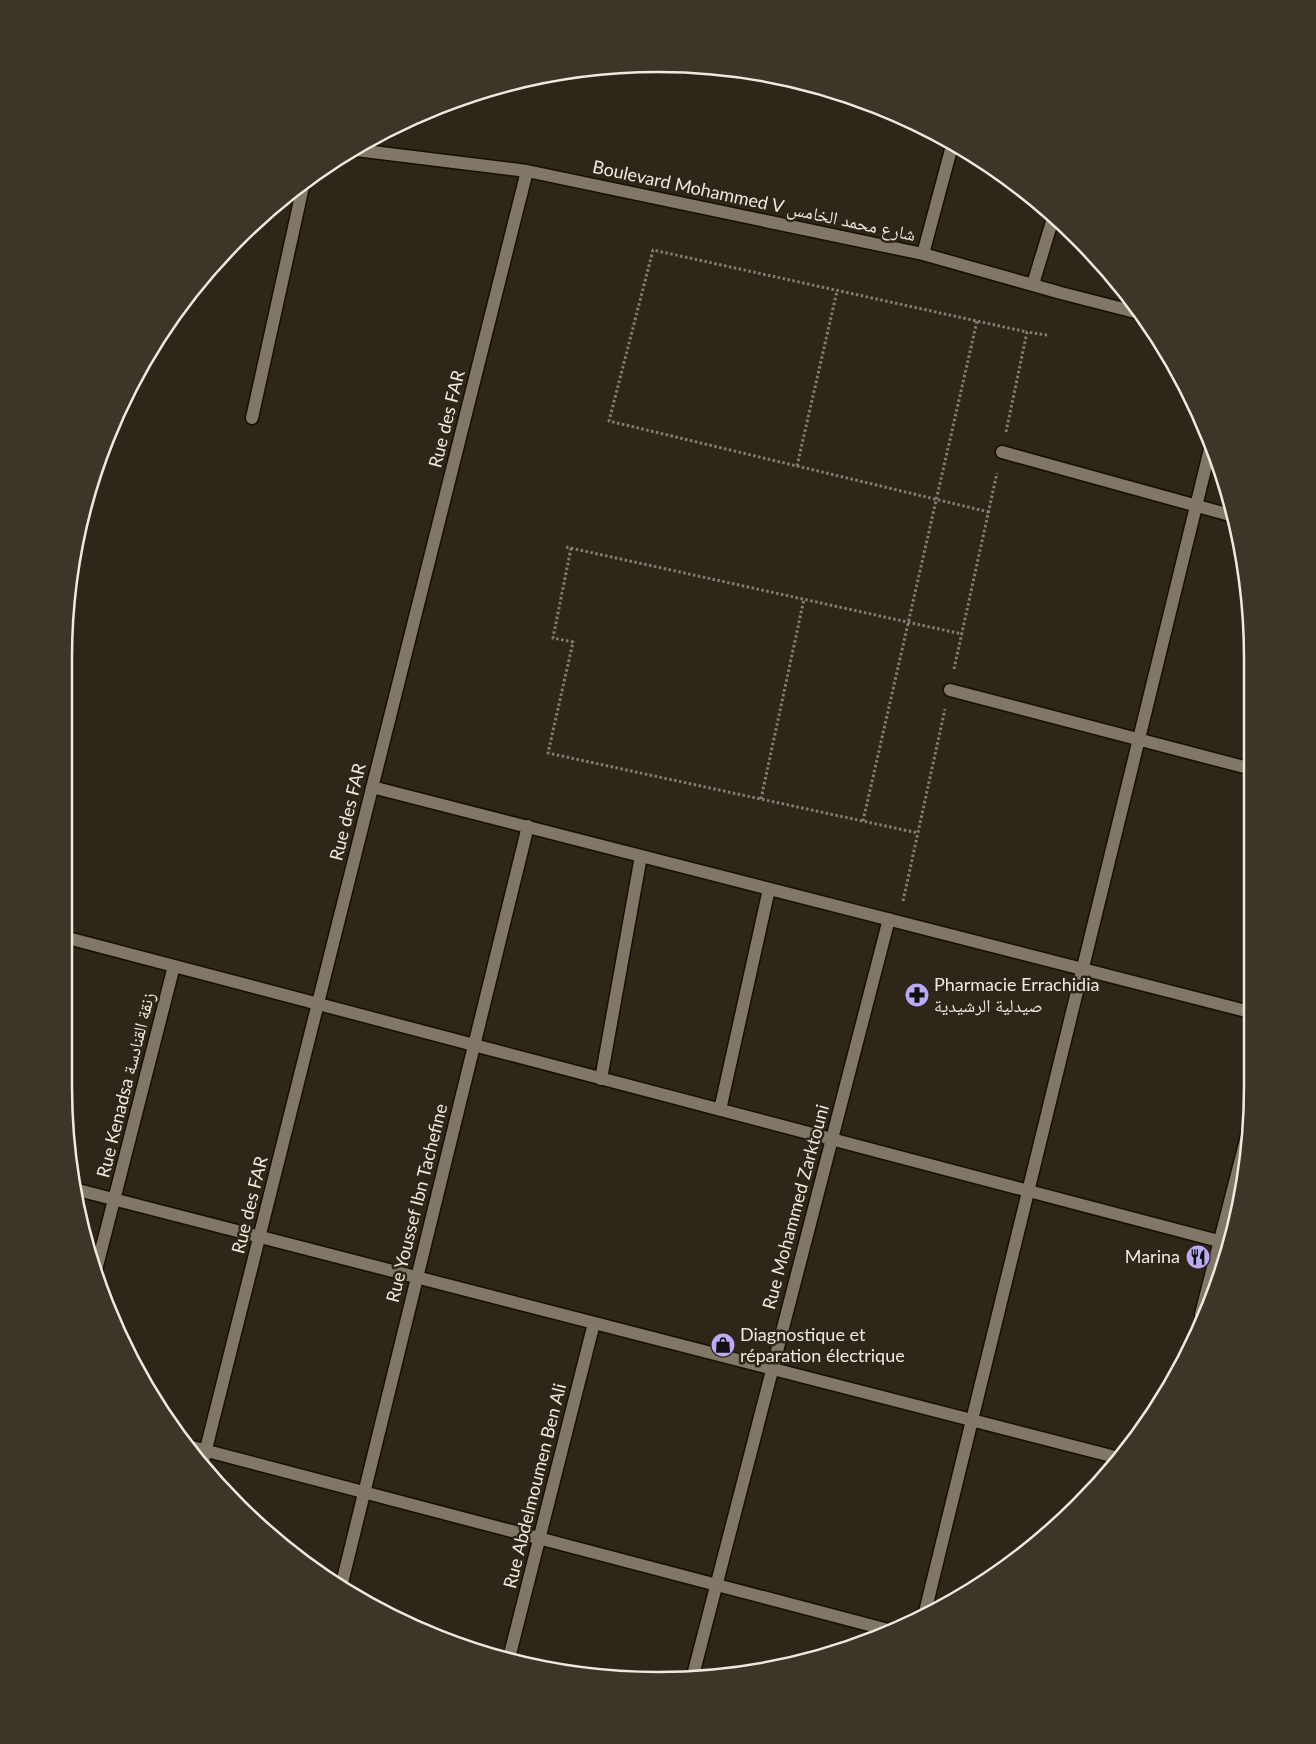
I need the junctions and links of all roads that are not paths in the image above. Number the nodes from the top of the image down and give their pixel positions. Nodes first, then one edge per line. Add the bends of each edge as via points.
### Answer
1 (365, 151) edge
2 (951, 151) edge
3 (527, 171) junction
4 (301, 193) edge
5 (1051, 225) edge
6 (923, 254) junction
7 (1033, 284) junction
8 (1129, 310) edge
9 (252, 418) dead end
10 (1002, 452) road end
11 (1208, 458) edge
12 (1196, 506) junction
13 (1226, 514) edge
14 (950, 690) road end
15 (1139, 739) junction
16 (1244, 767) edge
17 (372, 787) junction
18 (528, 826) junction
19 (641, 856) junction
20 (770, 889) junction
21 (894, 920) junction
22 (72, 939) edge
23 (174, 966) junction
24 (1083, 969) junction
25 (318, 1004) junction
26 (1244, 1010) edge
27 (474, 1045) junction
28 (601, 1078) junction
29 (720, 1110) junction
30 (832, 1139) junction
31 (83, 1191) edge
32 (1028, 1191) junction
33 (114, 1200) junction
34 (260, 1237) junction
35 (1223, 1242) edge
36 (99, 1259) edge
37 (417, 1277) junction
38 (594, 1323) junction
39 (772, 1369) junction
40 (972, 1420) junction
41 (204, 1456) edge
42 (1111, 1456) edge
43 (364, 1492) junction
44 (540, 1538) junction
45 (343, 1579) edge
46 (716, 1585) junction
47 (926, 1606) edge
48 (880, 1628) edge
49 (510, 1653) edge
50 (694, 1670) edge

1 - 3 street, Boulevard Mohammed V شارع محمد الخامس
2 - 6 street
3 - 6 street, Boulevard Mohammed V شارع محمد الخامس
3 - 17 street, Rue des FAR
4 - 9 street
5 - 7 street
6 - 7 street, Boulevard Mohammed V شارع محمد الخامس
7 - 8 street, Boulevard Mohammed V شارع محمد الخامس
10 - 12 street
11 - 12 street
12 - 13 street
12 - 15 street
14 - 15 street
15 - 16 street
15 - 24 street
17 - 18 street
17 - 25 street, Rue des FAR
18 - 19 street
18 - 27 street, Rue Youssef Ibn Tachefine
19 - 20 street
19 - 28 street
20 - 21 street
20 - 29 street
21 - 24 street
21 - 30 street, Rue Mohammed Zarktouni
22 - 23 street
23 - 25 street
23 - 33 street, Rue Kenadsa زنقة القنادسة
24 - 26 street
24 - 32 street
25 - 27 street
25 - 34 street, Rue des FAR
27 - 28 street
27 - 37 street, Rue Youssef Ibn Tachefine
28 - 29 street
29 - 30 street
30 - 32 street
30 - 39 street, Rue Mohammed Zarktouni
31 - 33 street
32 - 35 street
32 - 40 street
33 - 34 street
33 - 36 street, Rue Kenadsa زنقة القنادسة
34 - 37 street
34 - 41 street, Rue des FAR
37 - 38 street
37 - 43 street, Rue Youssef Ibn Tachefine
38 - 39 street
38 - 44 street, Rue Abdelmoumen Ben Ali
39 - 40 street
39 - 46 street, Rue Mohammed Zarktouni
40 - 42 street
40 - 47 street
41 - 43 street
43 - 44 street
43 - 45 street, Rue Youssef Ibn Tachefine
44 - 46 street
44 - 49 street, Rue Abdelmoumen Ben Ali
46 - 48 street
46 - 50 street, Rue Mohammed Zarktouni

